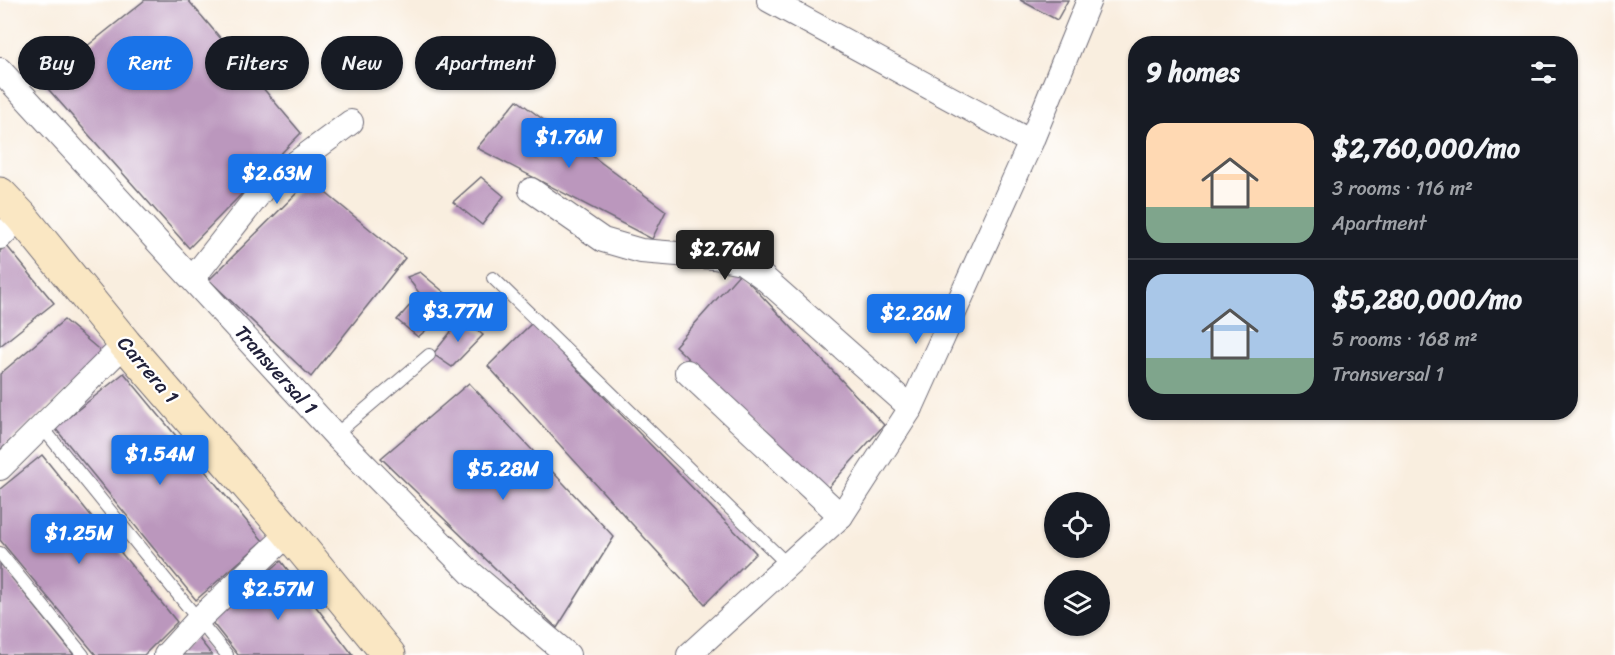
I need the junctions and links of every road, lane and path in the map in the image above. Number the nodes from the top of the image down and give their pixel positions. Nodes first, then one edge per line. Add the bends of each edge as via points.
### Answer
1 (769, 0) edge
2 (1089, 0) edge
3 (0, 70) edge
4 (351, 122) dead end
5 (1030, 141) junction
6 (531, 190) dead end
7 (7, 216) edge
8 (193, 278) junction
9 (493, 278) dead end
10 (125, 344) junction
11 (429, 355) dead end
12 (687, 372) dead end
13 (911, 408) junction
14 (42, 427) junction
15 (335, 435) junction
16 (0, 468) edge
17 (841, 516) junction
18 (289, 533) junction
19 (0, 553) edge
20 (788, 565) junction
21 (198, 620) junction
22 (83, 655) edge
23 (166, 655) edge
24 (227, 655) edge
25 (389, 655) edge
26 (568, 655) edge
27 (689, 655) edge

1 - 5 street
2 - 5 street
3 - 8 street, Transversal 1
4 - 8 street via 266,185
5 - 13 street
6 - 13 street via 603,240 641,251 742,262
7 - 10 street, Carrera 1
8 - 15 street, Transversal 1
9 - 20 lane
10 - 14 street
10 - 18 street, Carrera 1
11 - 15 lane
12 - 17 street
13 - 17 street
14 - 16 street
14 - 21 lane
15 - 26 street, Transversal 1 via 471,573
17 - 20 street
18 - 21 street
18 - 25 street, Carrera 1
19 - 22 lane
20 - 27 street
21 - 23 street
21 - 24 lane

